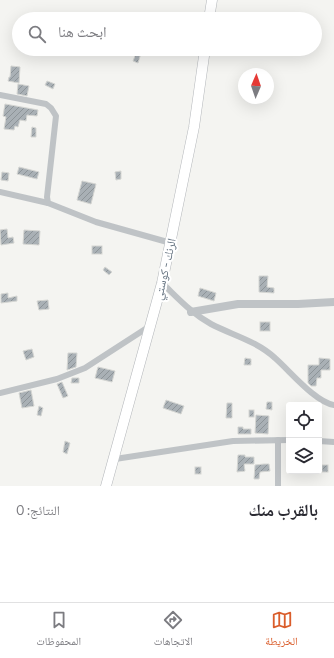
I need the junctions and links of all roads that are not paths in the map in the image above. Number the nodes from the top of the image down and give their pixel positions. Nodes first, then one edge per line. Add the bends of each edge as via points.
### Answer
1 (212, 0) edge
2 (210, 12) edge
3 (204, 56) edge
4 (0, 95) edge
5 (0, 192) edge
6 (48, 203) junction
7 (171, 243) junction
8 (162, 283) junction
9 (334, 302) edge
10 (191, 312) junction
11 (150, 326) junction
12 (0, 393) edge
13 (334, 405) edge
14 (278, 440) junction
15 (286, 440) edge
16 (322, 441) edge
17 (334, 442) edge
18 (115, 459) junction
19 (106, 486) edge
20 (278, 486) edge

1 - 2 main road
3 - 7 main road, الرنك - كوستي via 194,127
4 - 6 street via 46,104 56,116
5 - 6 street
6 - 7 street via 96,222
7 - 8 main road, الرنك - كوستي
8 - 10 street
8 - 11 main road, الرنك - كوستي
9 - 10 street via 238,304
10 - 13 street via 274,356 326,404
11 - 12 street via 84,368 57,379
11 - 18 main road, الرنك - كوستي
14 - 15 street
14 - 18 street via 233,441
14 - 20 street
16 - 17 street
18 - 19 main road, الرنك - كوستي

